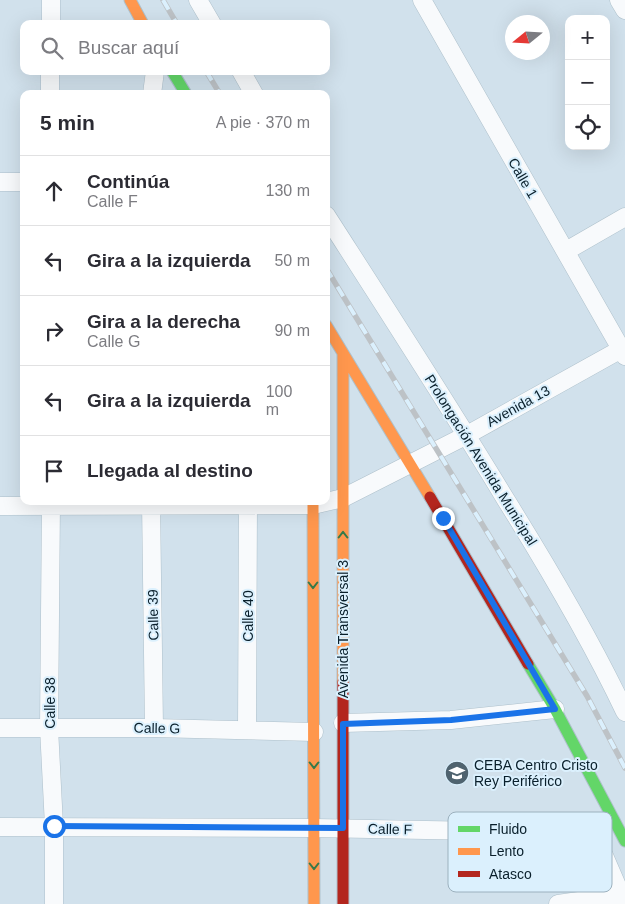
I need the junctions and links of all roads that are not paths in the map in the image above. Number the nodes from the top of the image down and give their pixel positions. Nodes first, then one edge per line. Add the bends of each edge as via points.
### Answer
1 (51, 0) edge
2 (130, 0) edge
3 (198, 0) edge
4 (422, 0) edge
5 (619, 0) edge
6 (625, 10) edge
7 (51, 20) edge
8 (141, 20) edge
9 (210, 20) edge
10 (50, 75) edge
11 (154, 75) edge
12 (174, 75) edge
13 (242, 75) edge
14 (50, 90) edge
15 (153, 90) edge
16 (184, 90) edge
17 (252, 90) edge
18 (0, 182) edge
19 (20, 182) edge
20 (625, 217) edge
21 (330, 221) edge
22 (566, 252) junction
23 (330, 332) edge
24 (624, 350) edge
25 (343, 354) junction
26 (467, 435) junction
27 (410, 463) junction
28 (343, 498) junction
29 (330, 500) edge
30 (20, 505) edge
31 (51, 505) edge
32 (151, 505) edge
33 (248, 505) edge
34 (313, 505) edge
35 (0, 506) edge
36 (555, 709) junction
37 (625, 712) edge
38 (343, 724) junction
39 (0, 728) edge
40 (49, 728) junction
41 (154, 728) junction
42 (247, 730) junction
43 (314, 732) junction
44 (610, 812) edge
45 (612, 816) edge
46 (54, 826) junction
47 (0, 827) edge
48 (314, 828) junction
49 (343, 828) junction
50 (448, 830) edge
51 (625, 841) edge
52 (612, 874) edge
53 (622, 897) edge
54 (54, 904) edge
55 (314, 904) edge
56 (343, 904) edge
57 (558, 904) edge

1 - 7 street
2 - 8 street
3 - 9 street
4 - 22 street, Calle 1
5 - 6 street
10 - 14 street
11 - 15 street
12 - 16 street
13 - 17 street
18 - 19 street
20 - 22 street
21 - 26 street, Prolongación Avenida Municipal
22 - 24 street, Calle 1
23 - 25 street
24 - 26 street, Avenida 13
25 - 27 street
25 - 28 street, Avenida Transversal 3
26 - 27 street, Avenida 13
26 - 37 street, Prolongación Avenida Municipal via 565,596
27 - 28 street, Avenida 13
27 - 36 street
28 - 29 street, Avenida 13
38 -> 28 street, Avenida Transversal 3
30 - 35 street, Avenida 13
31 - 40 street, Calle 38
32 - 41 street, Calle 39
33 - 42 street, Calle 40
34 -> 43 street
36 - 38 street via 451,720
36 - 44 street
38 - 49 street, Avenida Transversal 3
39 - 40 street, Calle G
40 - 41 street, Calle G
40 - 46 street, Calle 38
41 - 42 street, Calle G
42 - 43 street, Calle G
43 -> 48 street
45 - 51 street
46 - 47 street, Calle F
46 - 48 street, Calle F
46 - 54 street, Calle 38
48 - 49 street, Calle F
48 -> 55 street
49 - 50 street, Calle F
49 - 56 street, Avenida Transversal 3
52 - 53 street, Calle F
53 - 57 street

